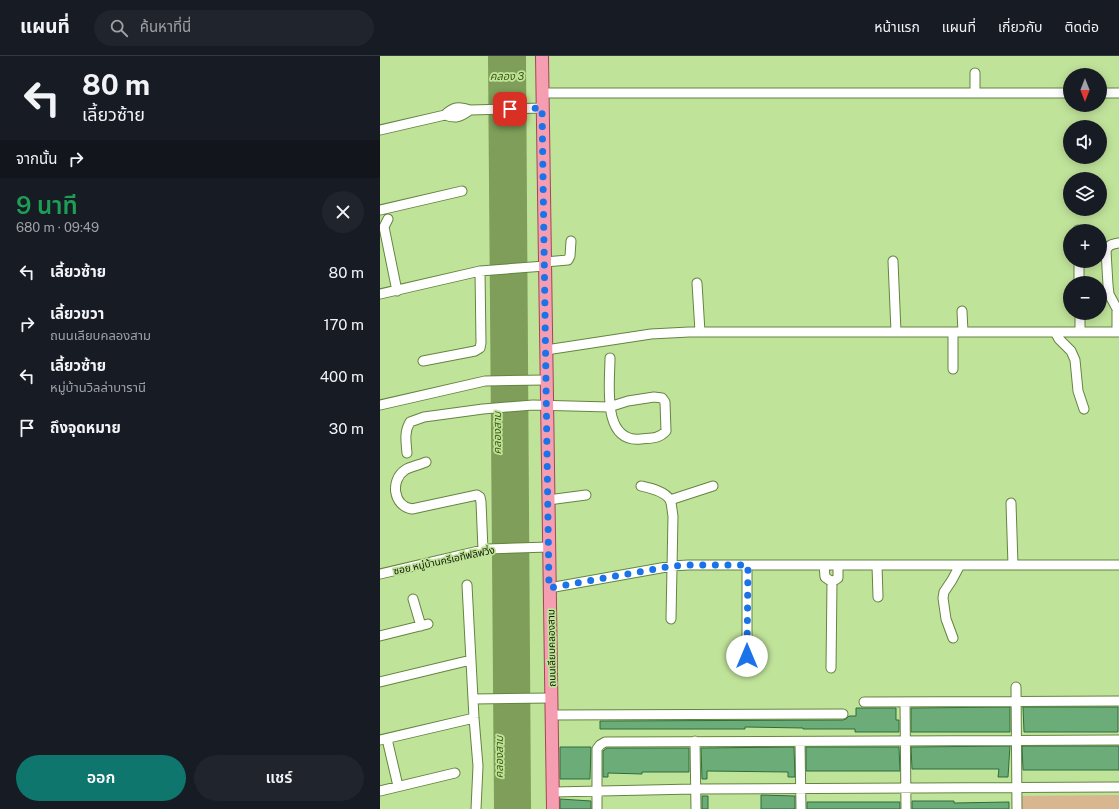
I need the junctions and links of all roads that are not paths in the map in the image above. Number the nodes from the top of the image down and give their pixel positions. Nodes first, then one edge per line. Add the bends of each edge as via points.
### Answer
1 (542, 56) edge
2 (975, 73) dead end
3 (542, 93) junction
4 (975, 93) junction
5 (1063, 93) edge
6 (1107, 93) edge
7 (1119, 93) edge
8 (539, 108) junction
9 (380, 130) edge
10 (462, 191) dead end
11 (380, 210) edge
12 (388, 219) dead end
13 (571, 240) dead end
14 (1119, 243) edge
15 (893, 261) dead end
16 (545, 264) junction
17 (482, 271) junction
18 (697, 283) dead end
19 (396, 291) junction
20 (380, 294) edge
21 (1118, 309) edge
22 (962, 312) dead end
23 (1080, 320) edge
24 (700, 332) junction
25 (896, 332) junction
26 (953, 332) junction
27 (963, 332) junction
28 (1055, 332) junction
29 (1080, 332) junction
30 (1118, 332) edge
31 (546, 350) junction
32 (610, 358) dead end
33 (423, 361) dead end
34 (953, 369) dead end
35 (546, 380) junction
36 (380, 405) edge
37 (547, 406) junction
38 (609, 407) junction
39 (1084, 409) dead end
40 (406, 453) dead end
41 (426, 462) dead end
42 (641, 486) dead end
43 (713, 486) dead end
44 (586, 495) dead end
45 (548, 500) junction
46 (670, 500) junction
47 (1011, 503) dead end
48 (549, 547) junction
49 (485, 549) junction
50 (748, 565) junction
51 (824, 565) junction
52 (838, 565) junction
53 (877, 565) junction
54 (960, 565) junction
55 (1013, 565) junction
56 (1119, 565) edge
57 (672, 566) junction
58 (380, 574) edge
59 (832, 582) junction
60 (467, 585) dead end
61 (549, 588) junction
62 (878, 598) dead end
63 (413, 599) dead end
64 (671, 619) dead end
65 (380, 636) edge
66 (953, 638) dead end
67 (471, 660) junction
68 (831, 668) dead end
69 (747, 671) dead end
70 (380, 682) edge
71 (1016, 687) dead end
72 (552, 698) junction
73 (473, 699) junction
74 (1119, 701) edge
75 (864, 702) dead end
76 (905, 702) junction
77 (1016, 702) junction
78 (842, 714) dead end
79 (552, 716) junction
80 (474, 718) junction
81 (383, 740) edge
82 (1119, 740) edge
83 (695, 741) junction
84 (905, 741) junction
85 (1016, 741) junction
86 (800, 742) junction
87 (455, 773) dead end
88 (398, 786) junction
89 (1119, 787) edge
90 (1017, 788) junction
91 (695, 789) junction
92 (801, 789) junction
93 (906, 789) junction
94 (380, 791) edge
95 (597, 791) junction
96 (553, 792) junction
97 (476, 809) edge
98 (553, 809) edge
99 (597, 809) edge
100 (696, 809) edge
101 (801, 809) edge
102 (906, 809) edge
103 (1017, 809) edge

1 - 3 main road, ถนนเลียบคลองสาม
2 - 4 street
3 - 4 street
3 - 8 main road, ถนนเลียบคลองสาม
4 - 5 street
6 - 7 street
8 - 9 street via 470,110 463,116 452,118 445,114
8 - 16 main road, ถนนเลียบคลองสาม
10 - 11 street
12 - 19 street via 384,227
13 - 16 street via 568,260
14 - 21 street via 1112,244 1106,251 1109,294
15 - 25 street
16 - 17 street
16 - 31 main road, ถนนเลียบคลองสาม
17 - 19 street
17 - 33 street via 480,348
18 - 24 street
19 - 20 street
21 - 30 street
22 - 27 street
23 - 29 street
24 - 25 street
24 - 31 street via 651,334
25 - 26 street
26 - 27 street
26 - 34 street
27 - 28 street
28 - 29 street
28 - 39 street via 1075,360 1078,391
29 - 30 street
31 - 35 main road, ถนนเลียบคลองสาม
32 - 38 street
35 - 36 street via 484,382
35 - 37 main road, ถนนเลียบคลองสาม
37 - 38 street
37 - 40 street via 483,409 424,417 410,422 406,434
37 - 45 main road, ถนนเลียบคลองสาม
38 - 38 street via 628,401 662,398 665,402 666,431 659,438 636,440 623,435 618,431
41 - 49 street via 405,470 399,477 395,494 401,505 412,509 477,495 481,502
42 - 46 street via 664,494
43 - 46 street
44 - 45 street
45 - 48 main road, ถนนเลียบคลองสาม
46 - 57 street via 673,516
47 - 55 street
48 - 49 street, ซอย หมู่บ้านครีเอทีฟลิฟวิ่ง
48 - 61 main road, ถนนเลียบคลองสาม
49 - 58 street, ซอย หมู่บ้านครีเอทีฟลิฟวิ่ง
50 - 51 street
50 - 57 street
50 - 69 street
51 - 52 street
51 - 59 street via 825,577
52 - 53 street
52 - 59 street via 838,578
53 - 54 street
53 - 62 street
54 - 55 street
54 - 66 street via 943,598 946,619
55 - 56 street
57 - 61 street
57 - 64 street
59 - 68 street
60 - 67 street
61 - 72 main road, ถนนเลียบคลองสาม
63 - 65 street via 424,625
67 - 70 street
67 - 73 street
71 - 77 street
72 - 73 street
72 - 79 main road, ถนนเลียบคลองสาม
73 - 80 street
74 - 77 street
75 - 76 street
76 - 77 street
76 - 84 street
77 - 85 street
78 - 79 street
79 - 96 main road, ถนนเลียบคลองสาม
80 - 81 street
80 - 97 street via 478,766
81 - 88 street
82 - 85 street
83 - 86 street
83 - 91 street
83 - 95 street via 605,742 597,749
84 - 85 street
84 - 86 street
84 - 93 street
85 - 90 street
86 - 92 street
87 - 88 street
88 - 94 street
89 - 90 street
90 - 93 street
90 - 103 street
91 - 92 street
91 - 95 street
91 - 100 street
92 - 93 street
92 - 101 street
93 - 102 street
95 - 96 street
95 - 99 street
96 - 98 main road, ถนนเลียบคลองสาม

